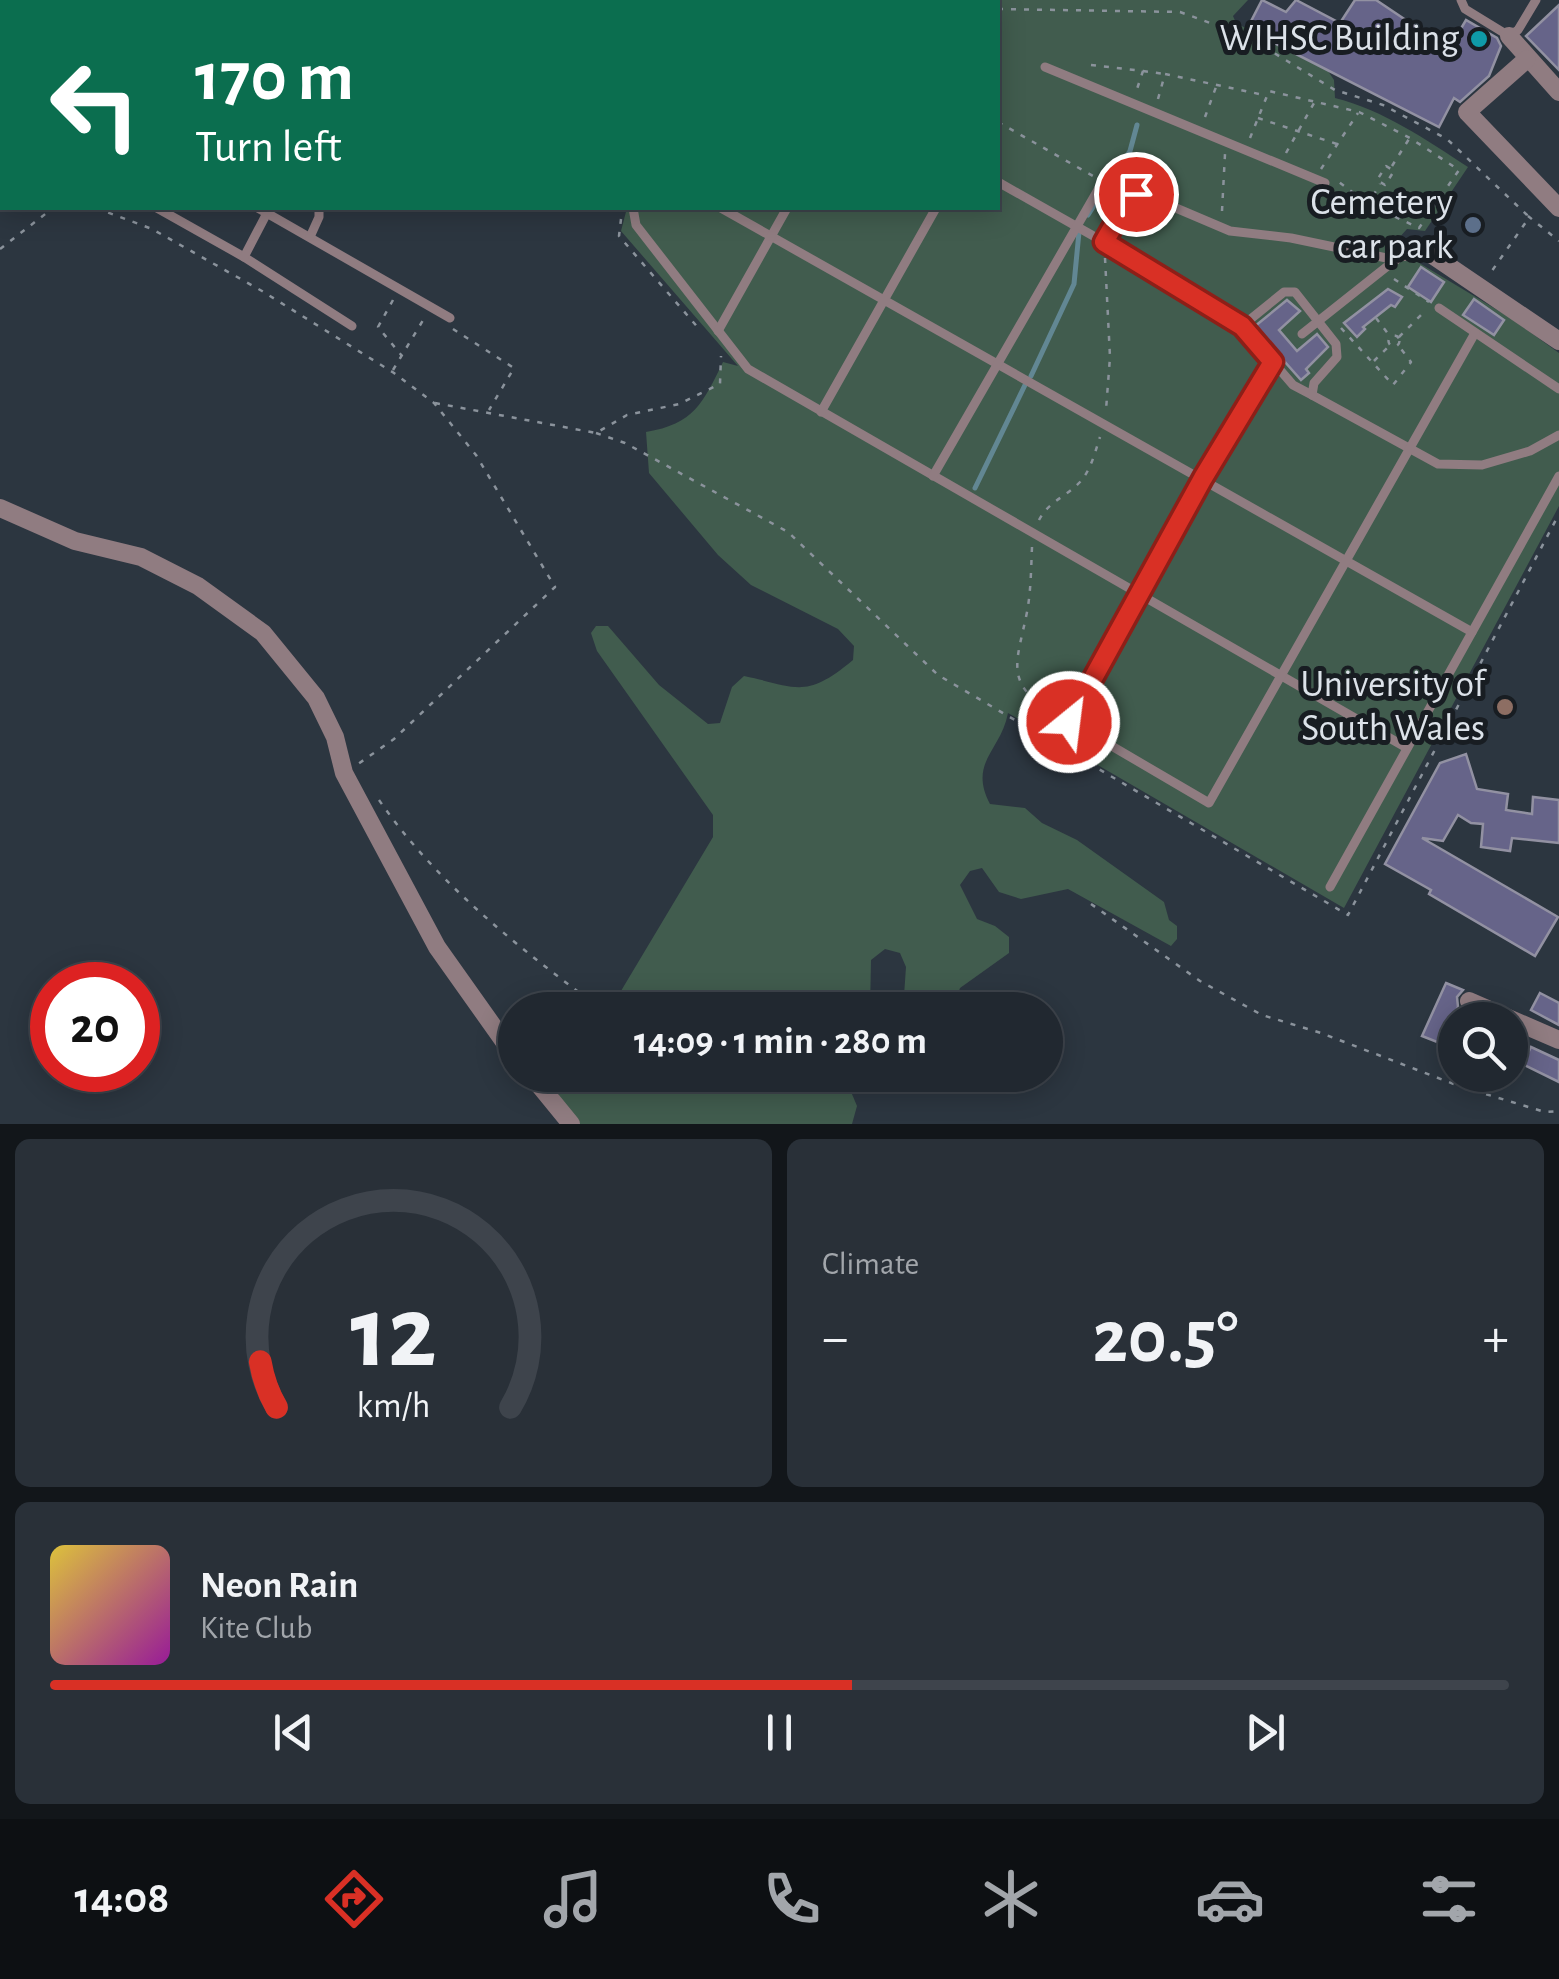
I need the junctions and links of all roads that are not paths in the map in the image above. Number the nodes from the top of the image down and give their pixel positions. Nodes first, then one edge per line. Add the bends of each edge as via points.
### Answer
1 (1459, 0) edge
2 (1520, 0) edge
3 (1534, 3) edge
4 (1508, 36) junction
5 (1527, 59) junction
6 (1045, 67) dead end
7 (1559, 92) edge
8 (1320, 177) road end
9 (1000, 183) edge
10 (1136, 194) junction
11 (1559, 208) edge
12 (161, 210) edge
13 (263, 210) edge
14 (319, 210) edge
15 (633, 210) edge
16 (724, 210) edge
17 (786, 210) edge
18 (935, 210) edge
19 (1077, 227) junction
20 (771, 236) junction
21 (310, 237) junction
22 (1104, 242) junction
23 (1400, 256) junction
24 (244, 257) junction
25 (886, 299) junction
26 (1438, 308) dead end
27 (450, 318) road end
28 (1319, 322) junction
29 (352, 326) dead end
30 (1242, 326) junction
31 (718, 330) junction
32 (1475, 333) junction
33 (1302, 334) dead end
34 (1559, 340) edge
35 (1273, 362) junction
36 (1000, 365) junction
37 (1559, 389) edge
38 (1312, 395) junction
39 (821, 412) junction
40 (1559, 435) edge
41 (1409, 448) junction
42 (934, 476) junction
43 (1559, 476) edge
44 (1203, 478) junction
45 (0, 508) edge
46 (1346, 561) junction
47 (1138, 596) junction
48 (1472, 632) junction
49 (1280, 676) junction
50 (1408, 748) junction
51 (1330, 887) dead end
52 (1469, 1001) dead end
53 (498, 1033) edge
54 (1559, 1040) edge
55 (545, 1092) edge
56 (572, 1124) edge

1 - 4 lane
2 - 3 lane
3 - 4 lane
4 - 5 street
5 - 7 street
5 - 11 street via 1467,112
6 - 8 lane
9 - 19 lane
10 - 19 lane via 1103,182
10 - 22 lane
10 - 23 lane via 1247,235
12 - 24 lane
13 - 21 lane
13 - 24 lane
14 - 21 lane
15 - 31 lane via 636,225
16 - 20 lane
17 - 20 lane
18 - 25 lane
19 - 22 lane
19 - 36 lane
20 - 25 lane
20 - 31 lane
21 - 27 lane
22 - 30 lane
23 - 28 lane
23 - 34 street via 1419,246
24 - 29 lane
25 - 36 lane
25 - 39 lane
26 - 32 lane
28 - 30 lane via 1290,290
28 - 33 lane
28 - 38 lane via 1338,352
30 - 35 lane
31 - 39 lane via 748,369
32 - 37 lane
32 - 41 lane
35 - 38 lane
35 - 44 lane
36 - 42 lane
36 - 44 lane
38 - 41 lane
39 - 42 lane
40 - 41 lane via 1482,466 1438,464
41 - 46 lane
42 - 47 lane
43 - 48 lane
44 - 46 lane
44 - 47 lane
45 - 53 street via 75,541 142,558 198,586 264,633 316,698 344,773 437,948
46 - 48 lane
46 - 49 lane
47 - 49 lane
47 - 49 lane via 1069,722 1209,803
48 - 50 lane
49 - 50 lane
50 - 51 lane
52 - 54 street
55 - 56 street

